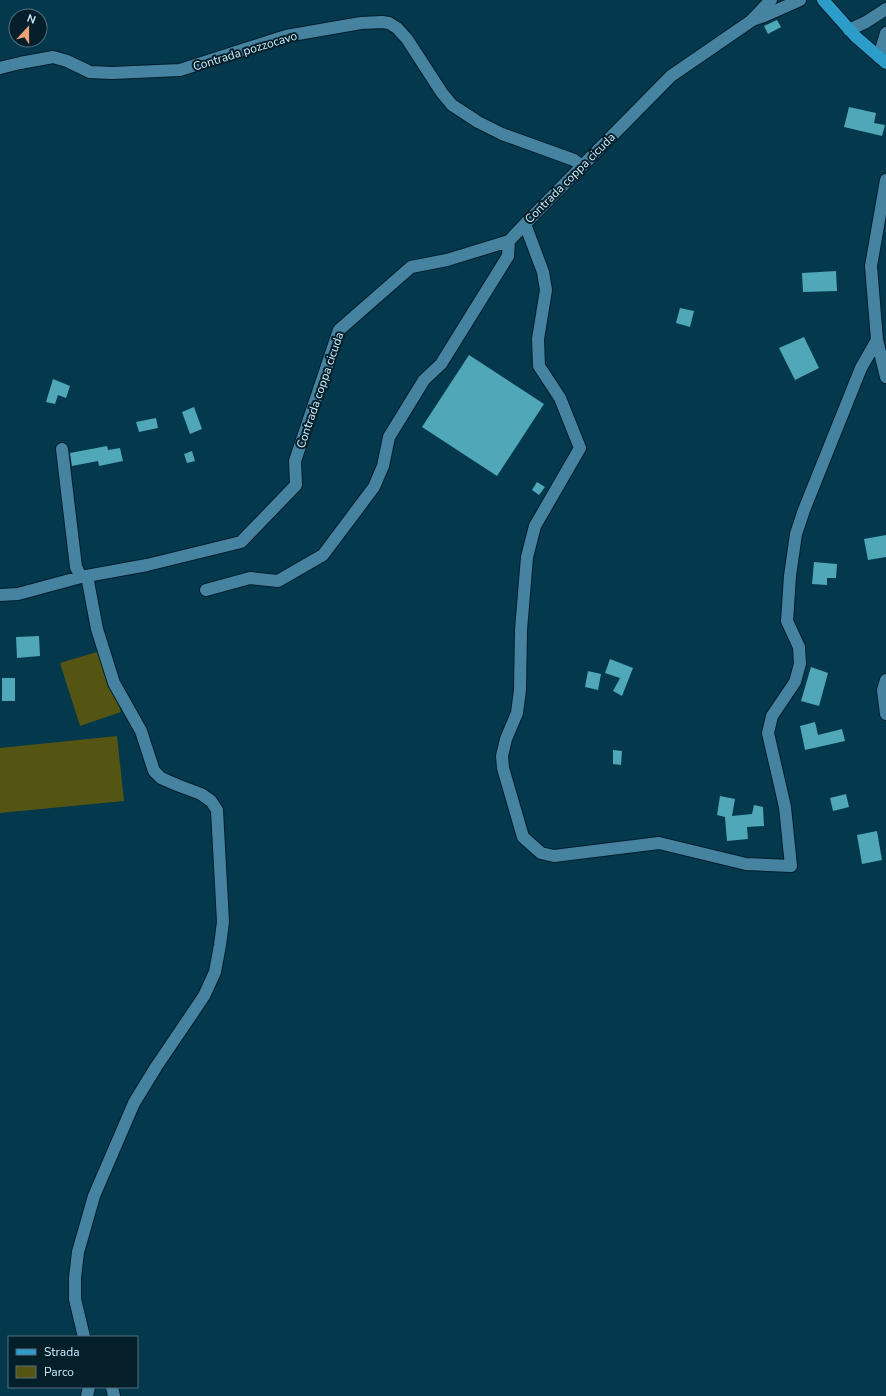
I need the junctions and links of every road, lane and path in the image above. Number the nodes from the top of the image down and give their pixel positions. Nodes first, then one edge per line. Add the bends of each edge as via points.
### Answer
1 (771, 0) edge
2 (800, 0) edge
3 (823, 0) edge
4 (886, 9) edge
5 (751, 20) junction
6 (849, 30) junction
7 (886, 33) edge
8 (883, 60) edge
9 (0, 68) edge
10 (582, 166) junction
11 (886, 180) edge
12 (525, 224) junction
13 (509, 241) junction
14 (877, 340) junction
15 (886, 377) edge
16 (62, 449) dead end
17 (84, 577) junction
18 (206, 590) dead end
19 (0, 595) edge
20 (886, 680) edge
21 (886, 714) edge
22 (84, 1336) edge

1 - 5 street, Contrada coppa cicuda
2 - 5 street
3 - 6 main road
4 - 6 street
5 - 10 street, Contrada coppa cicuda via 671,76
6 - 8 main road
7 - 8 street
9 - 10 street, Contrada pozzocavo via 53,58 67,61 90,72 180,70 286,36 361,23 389,23 407,39 452,105 502,134 574,160
10 - 12 street, Contrada coppa cicuda
11 - 14 street via 871,266
12 - 13 street, Contrada coppa cicuda
12 - 14 street via 543,272 546,290 538,339 539,366 560,398 580,448 535,526 527,557 521,630 520,690 517,713 506,738 502,756 503,768 523,837 541,853 554,856 659,842 746,864 792,866 785,806 768,733 772,716 795,682 800,664 799,647 787,621 796,534 861,368
13 - 17 street, Contrada coppa cicuda via 447,260 411,266 339,330 295,461 296,485 242,542
13 - 18 street via 508,256 441,364 424,380 389,437 383,466 374,487 323,555 278,581 250,578
14 - 15 street
16 - 17 street via 76,567
17 - 19 street, Contrada coppa cicuda via 18,594
17 - 22 street via 114,682 141,731 154,770 161,778 201,794 211,801 217,810 223,922 215,972 207,990 134,1104 94,1196 78,1252 75,1278 75,1299
20 - 21 street via 883,690

